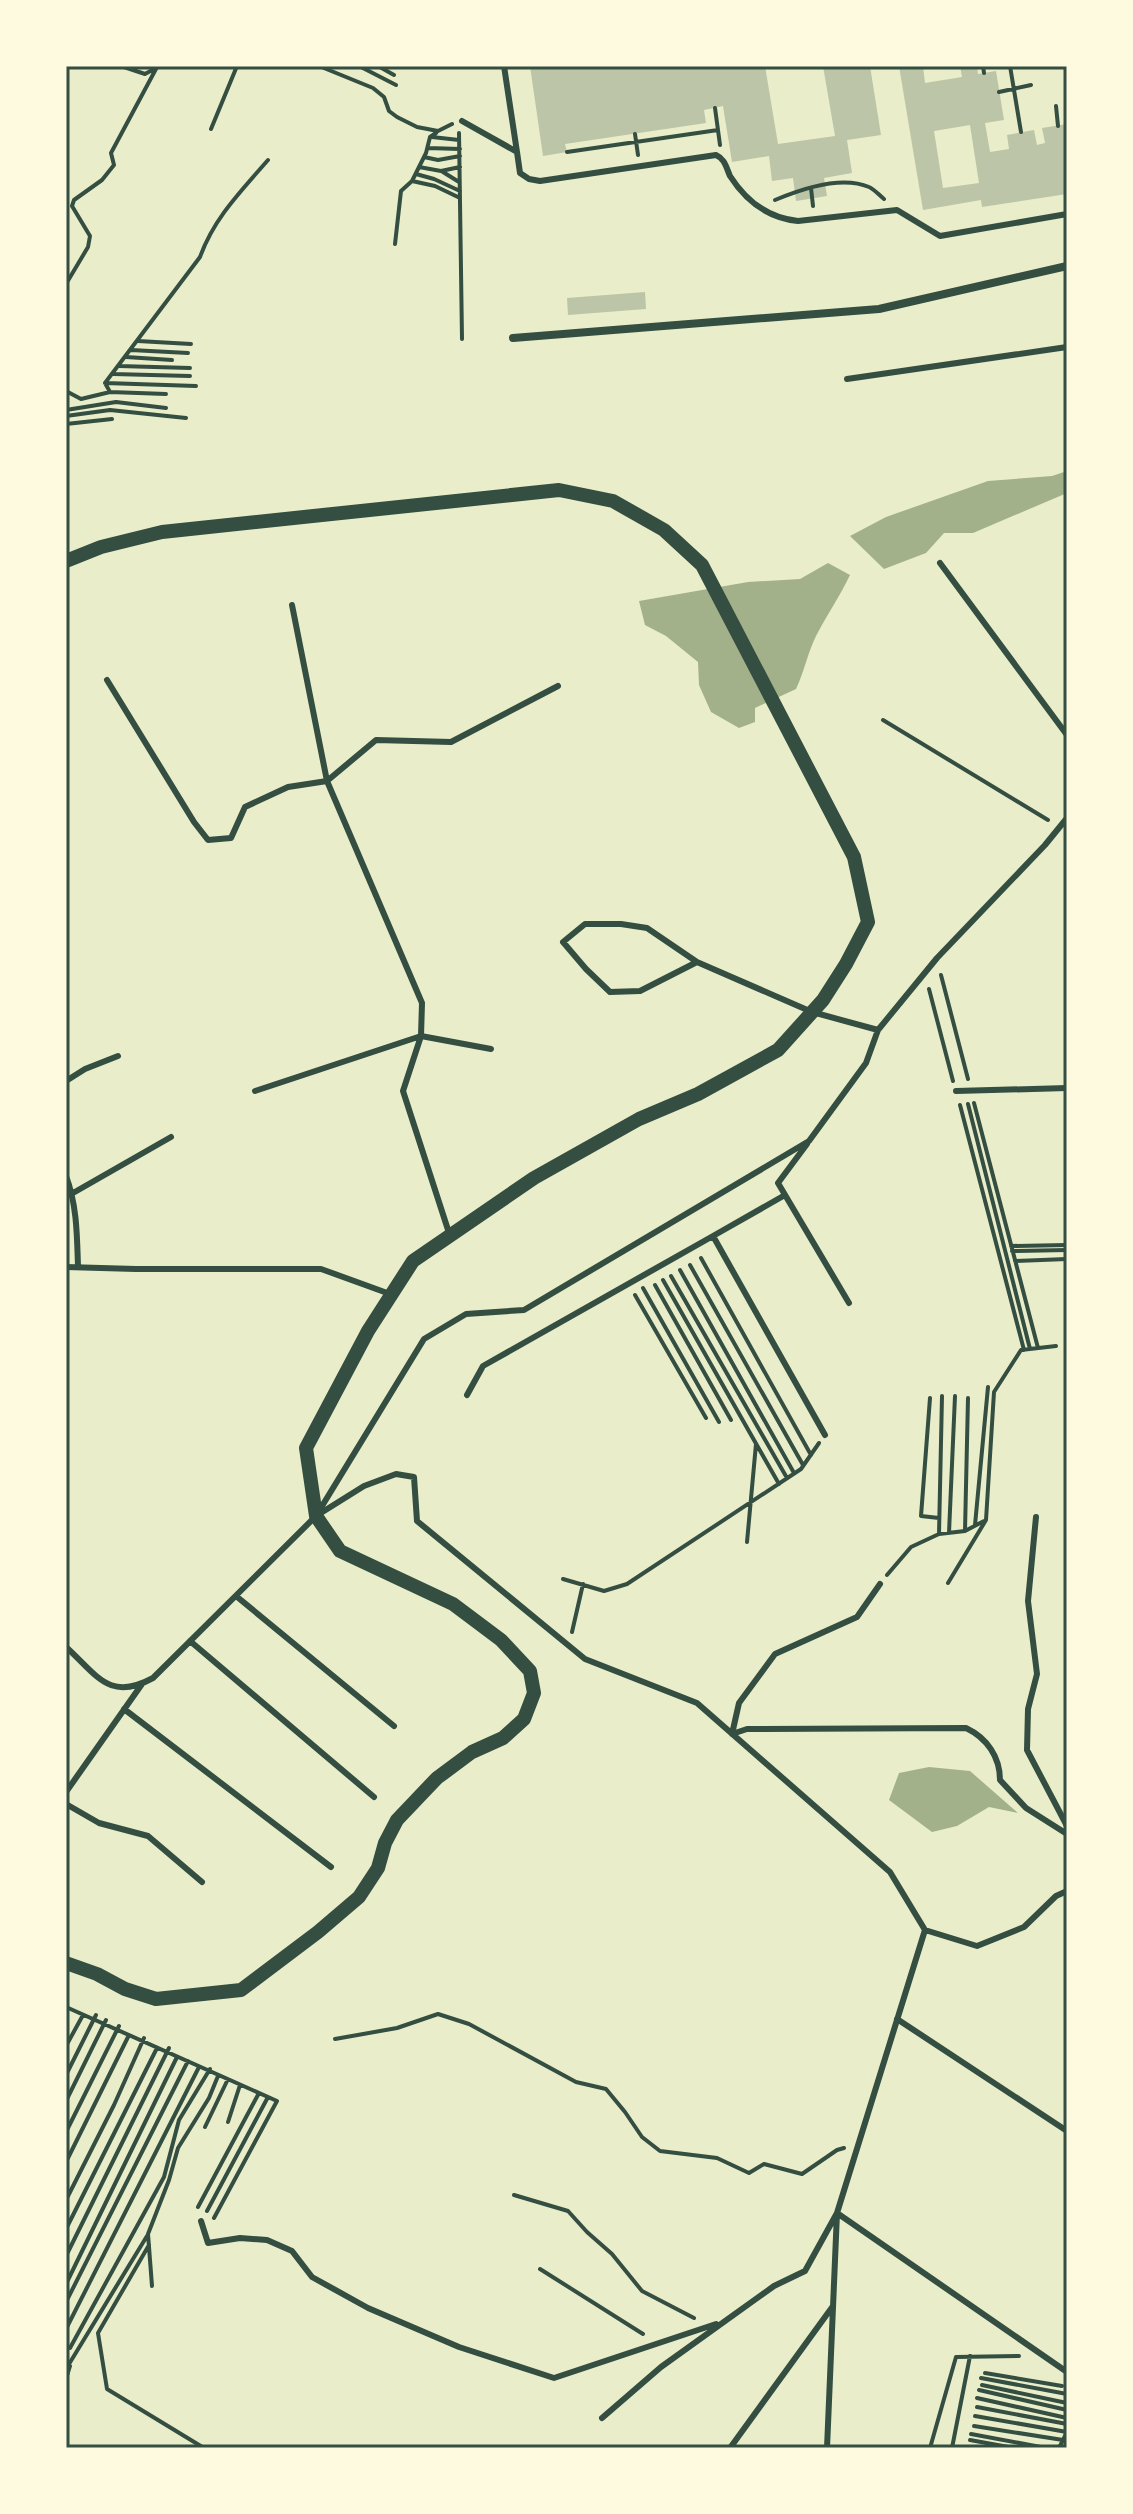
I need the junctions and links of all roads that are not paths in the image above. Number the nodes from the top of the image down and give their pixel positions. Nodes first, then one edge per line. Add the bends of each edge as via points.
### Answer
1 (504, 66) edge
2 (462, 121) dead end
3 (517, 152) junction
4 (1067, 214) edge
5 (1067, 266) edge
6 (513, 338) dead end
7 (1067, 347) edge
8 (847, 379) dead end
9 (66, 561) edge
10 (940, 563) dead end
11 (292, 605) dead end
12 (107, 680) dead end
13 (558, 686) dead end
14 (1067, 735) edge
15 (327, 781) junction
16 (1067, 818) edge
17 (697, 962) junction
18 (812, 1012) junction
19 (878, 1030) junction
20 (421, 1036) junction
21 (491, 1049) dead end
22 (118, 1056) dead end
23 (66, 1081) edge
24 (1067, 1088) edge
25 (255, 1091) dead end
26 (956, 1091) road end
27 (171, 1137) dead end
28 (809, 1141) junction
29 (66, 1176) edge
30 (73, 1193) junction
31 (785, 1195) junction
32 (450, 1236) junction
33 (713, 1236) junction
34 (66, 1267) edge
35 (78, 1267) junction
36 (392, 1294) junction
37 (849, 1303) dead end
38 (467, 1395) dead end
39 (825, 1435) road end
40 (316, 1516) junction
41 (1036, 1517) dead end
42 (880, 1584) road end
43 (236, 1596) junction
44 (190, 1641) junction
45 (66, 1647) edge
46 (142, 1684) junction
47 (124, 1709) junction
48 (394, 1726) dead end
49 (732, 1734) junction
50 (66, 1792) edge
51 (374, 1797) dead end
52 (66, 1804) edge
53 (1067, 1823) edge
54 (1067, 1834) edge
55 (331, 1867) dead end
56 (202, 1882) dead end
57 (1067, 1891) edge
58 (925, 1930) junction
59 (66, 1963) edge
60 (897, 2019) junction
61 (1067, 2131) edge
62 (837, 2213) junction
63 (201, 2221) road end
64 (833, 2306) junction
65 (724, 2321) junction
66 (1067, 2372) edge
67 (602, 2418) dead end
68 (730, 2448) edge
69 (827, 2448) edge

1 - 3 lane
2 - 3 lane
3 - 4 lane via 520,173 540,181 720,156 740,190 783,220 897,210 940,236
5 - 6 street via 879,309
7 - 8 lane
9 - 18 street via 162,532 559,490 613,501 664,530 702,565 854,857 868,922
10 - 14 lane
11 - 15 lane
12 - 15 lane via 208,840 231,838 245,807 288,787
13 - 15 lane via 451,742 376,740
15 - 20 lane via 422,1003
16 - 19 lane
17 - 17 lane via 647,928 634,926 585,924 563,942 610,992 640,991
17 - 18 lane
18 - 19 lane
18 - 32 street via 778,1050 534,1178
19 - 28 lane via 866,1063
20 - 21 lane
20 - 25 lane
20 - 32 lane via 403,1091
22 - 23 lane
24 - 26 lane
27 - 30 lane
28 - 31 lane via 778,1183
28 - 40 lane via 524,1310 466,1314 424,1339
29 - 30 lane
30 - 35 lane
31 - 33 lane
31 - 37 lane
32 - 36 street via 413,1261
33 - 38 lane via 483,1366
33 - 39 lane
34 - 35 lane
35 - 36 lane via 321,1269
36 - 40 street via 306,1448
40 - 43 lane
40 - 49 lane via 364,1486 396,1474 414,1477 417,1521 585,1659 697,1703
40 - 59 street via 340,1551 453,1604 501,1640 530,1671 534,1693 524,1719 429,1786 397,1820 378,1868 359,1897 241,1990 156,1999
41 - 53 lane via 1028,1601 1037,1674 1028,1709 1027,1750
42 - 49 lane via 857,1617 775,1654 739,1703
43 - 44 lane
43 - 48 lane
44 - 46 lane
44 - 51 lane
45 - 46 lane via 111,1687
46 - 47 lane
47 - 50 lane
47 - 55 lane
49 - 54 lane via 747,1729 966,1728 985,1740 1000,1767 1000,1780 1017,1799
49 - 58 lane via 890,1872
52 - 56 lane via 99,1823 148,1836
57 - 58 lane via 1024,1927 977,1946
58 - 60 lane
60 - 61 lane
60 - 62 lane
62 - 64 lane
62 - 65 lane via 805,2271
62 - 66 lane
63 - 65 lane via 208,2243 267,2240 292,2251 312,2277 368,2308 459,2347 554,2378
64 - 68 lane
64 - 69 lane
65 - 67 lane

